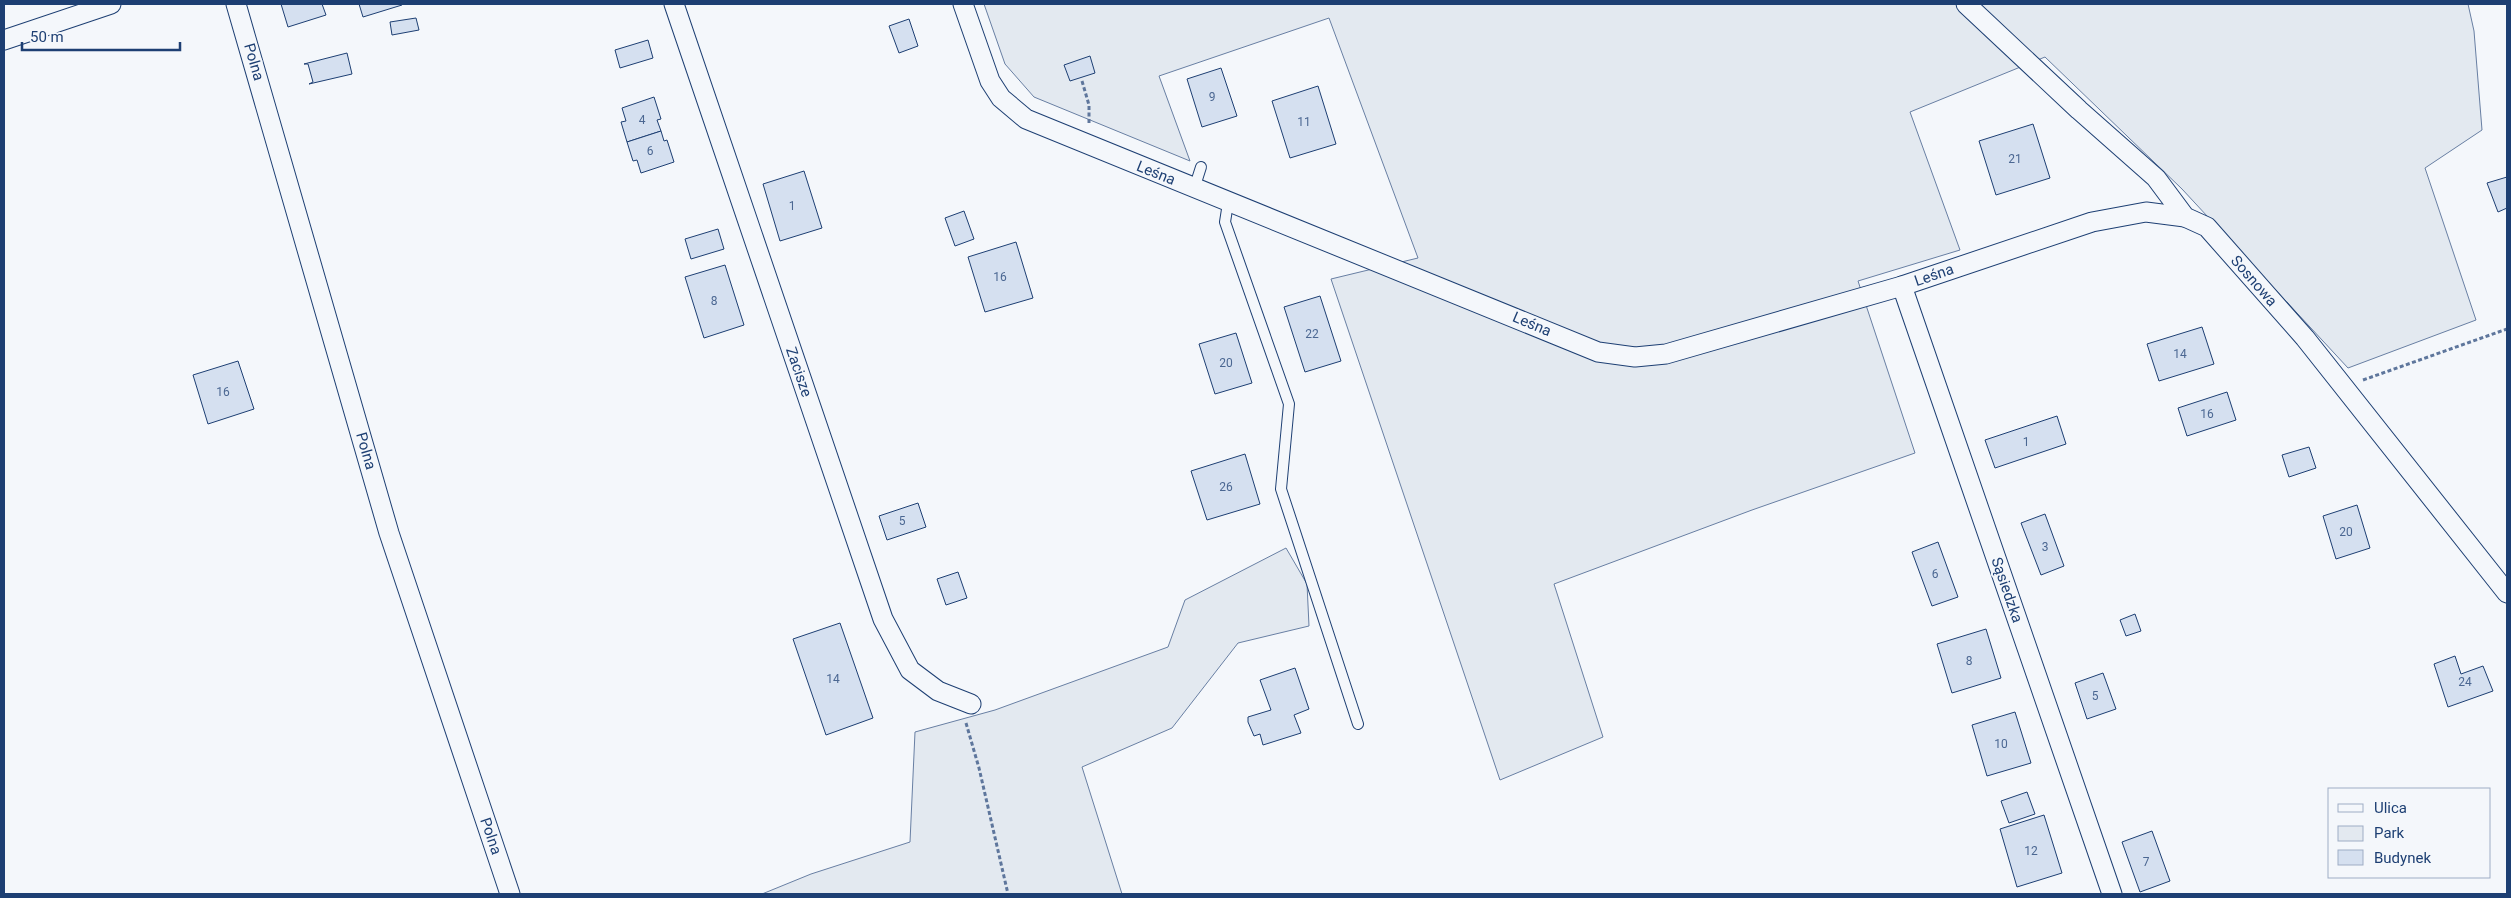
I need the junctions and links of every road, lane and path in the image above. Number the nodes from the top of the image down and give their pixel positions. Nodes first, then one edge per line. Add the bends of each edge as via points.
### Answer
1 (111, 4) edge
2 (236, 4) edge
3 (674, 4) edge
4 (963, 4) edge
5 (1966, 4) edge
6 (4, 40) edge
7 (1082, 81) dead end
8 (1080, 142) junction
9 (1202, 167) dead end
10 (1194, 189) junction
11 (1228, 203) junction
12 (2185, 217) junction
13 (1902, 286) junction
14 (2507, 329) edge
15 (2344, 387) junction
16 (2507, 593) edge
17 (965, 701) joint
18 (1358, 724) dead end
19 (510, 894) edge
20 (1008, 894) edge
21 (2112, 894) edge

1 - 6 street
2 - 19 street, Polna via 389,533
3 - 17 street, Zacisze via 883,619 910,670 938,691
4 - 8 street, Leśna via 990,81 1001,98 1026,119
5 - 12 street, Sosnowa via 2156,178
7 - 8 path via 1090,120
8 - 10 street, Leśna
9 - 10 lane
10 - 11 street, Leśna
11 - 13 street, Leśna via 1598,352 1635,357 1666,354
11 - 18 lane via 1226,222 1289,404 1281,489
12 - 13 street, Leśna via 2146,212 2092,222
12 - 15 street, Sosnowa via 2207,227
13 - 21 street, Sąsiedzka
14 - 15 path
15 - 16 street, Sosnowa
17 - 20 path

